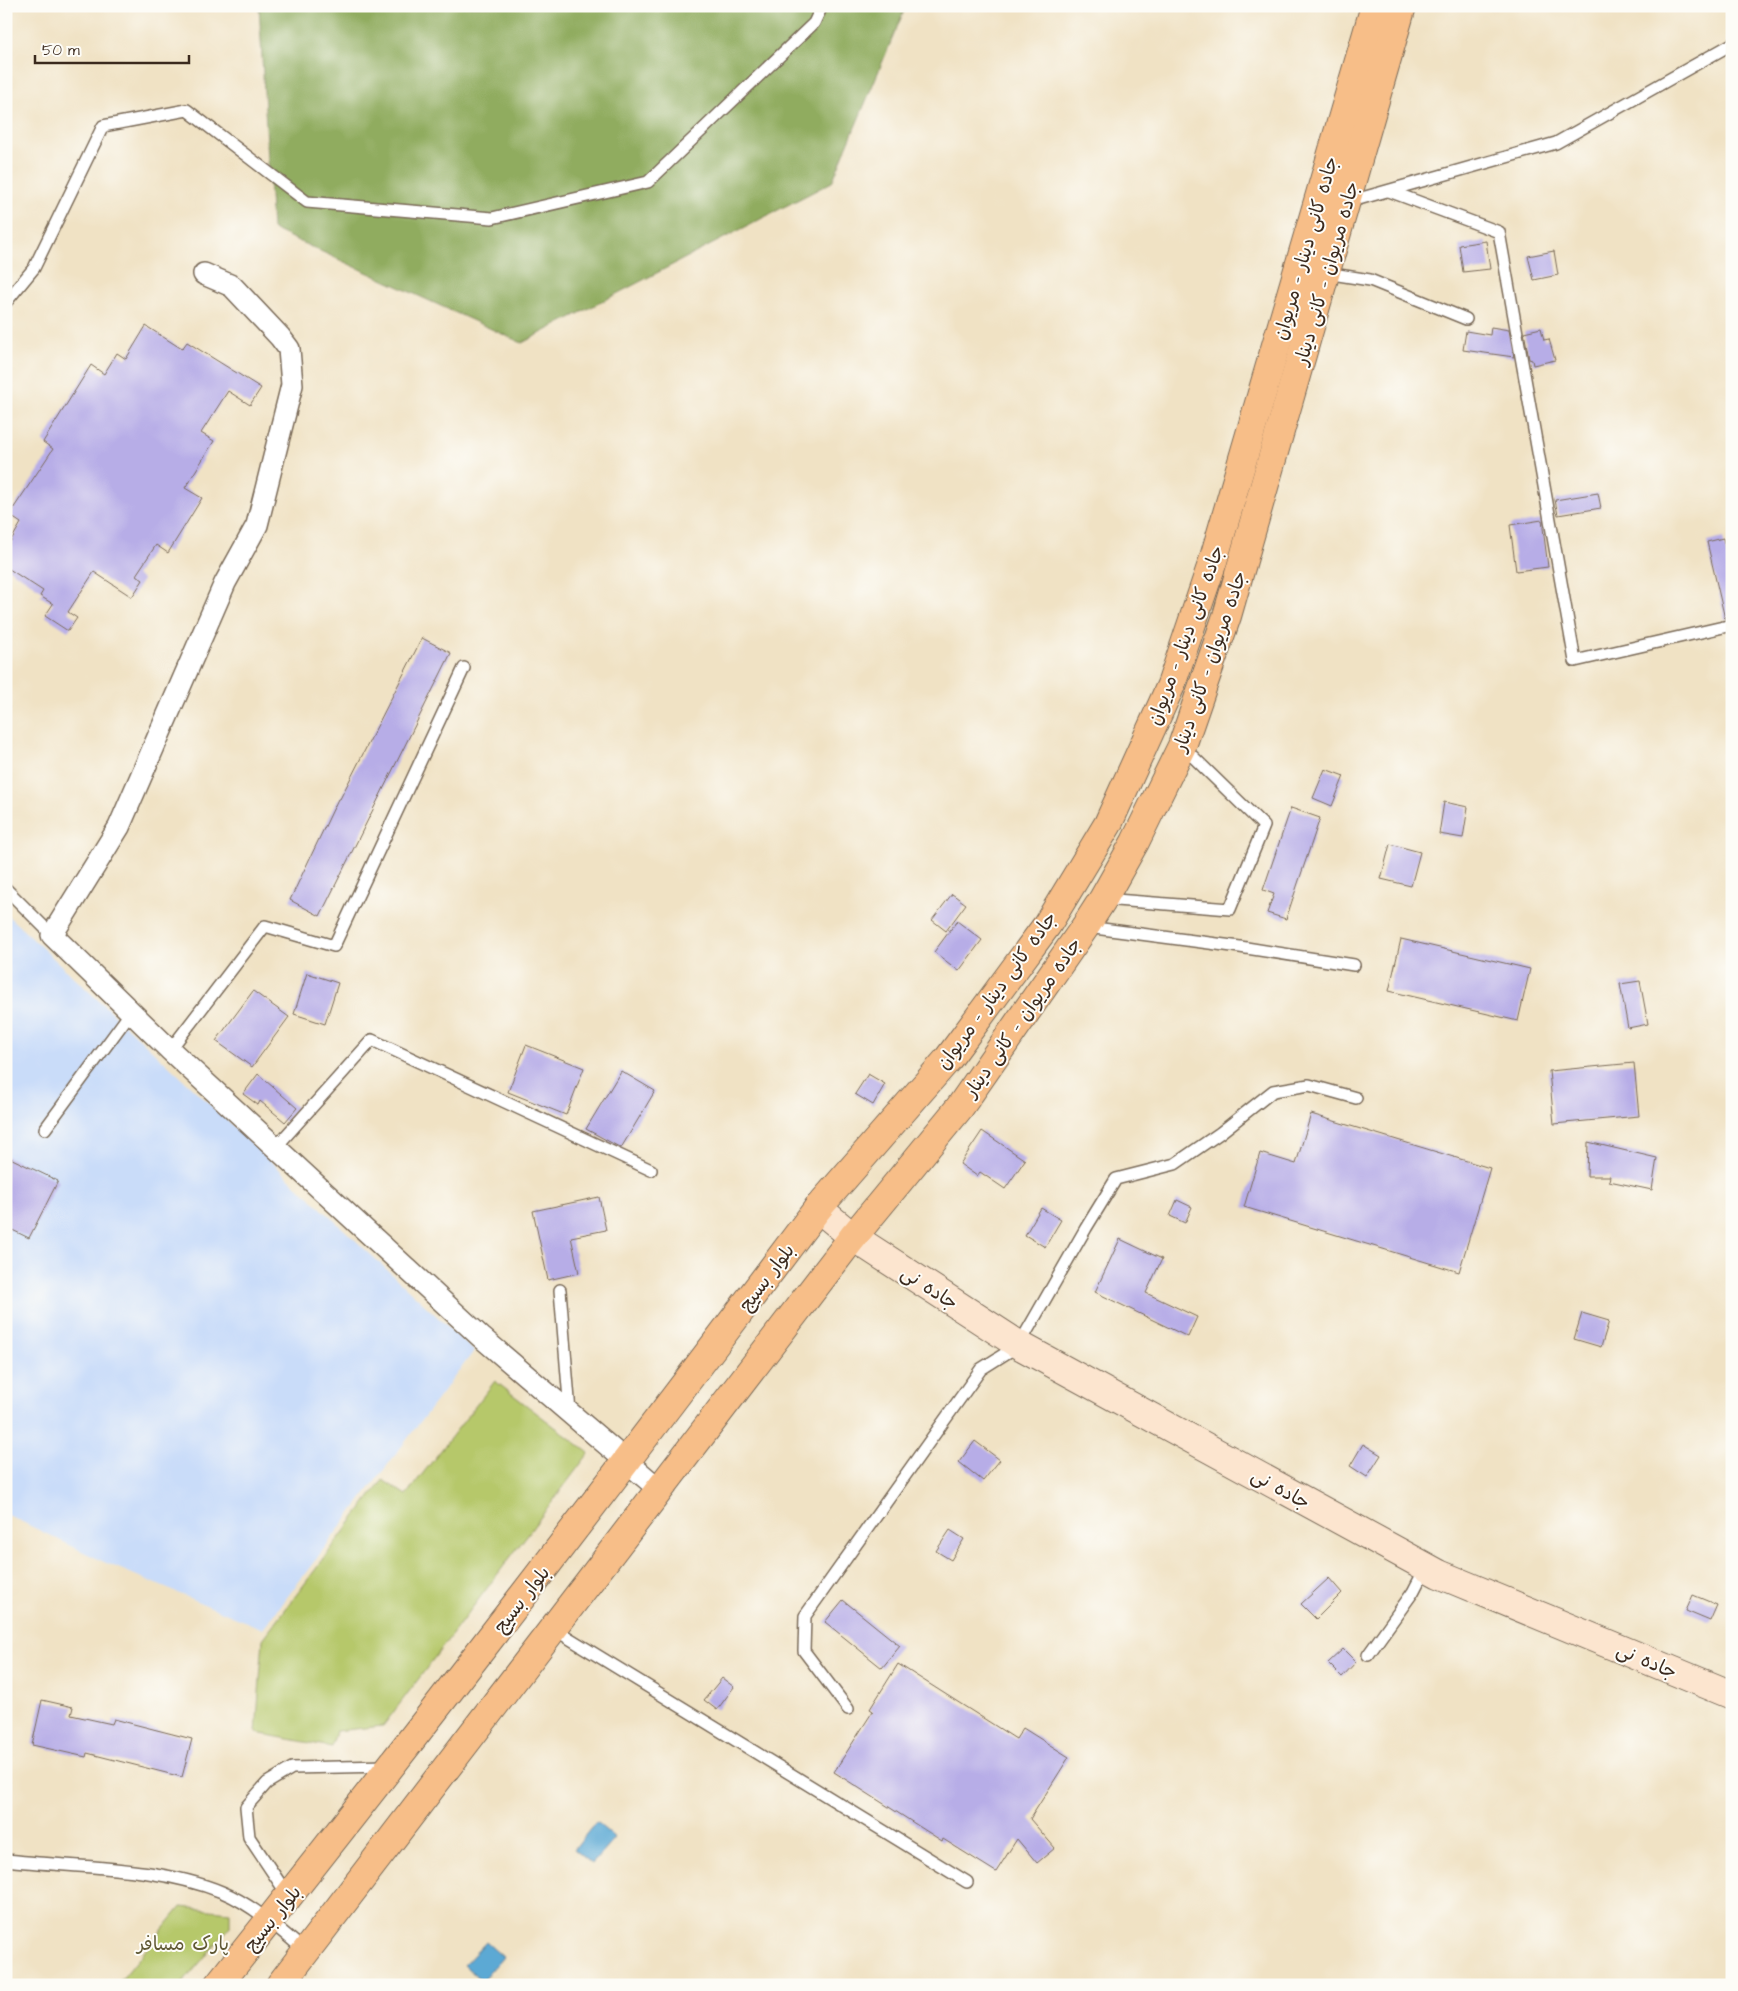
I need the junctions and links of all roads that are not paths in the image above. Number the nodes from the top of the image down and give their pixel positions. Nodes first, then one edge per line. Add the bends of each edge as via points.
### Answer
1 (822, 6) edge
2 (1375, 6) edge
3 (1402, 6) edge
4 (1732, 44) edge
5 (1389, 191) junction
6 (1346, 203) junction
7 (1326, 273) junction
8 (204, 274) dead end
9 (6, 302) edge
10 (1466, 319) dead end
11 (1732, 625) edge
12 (464, 668) dead end
13 (1182, 746) junction
14 (6, 889) edge
15 (1103, 899) junction
16 (1085, 927) junction
17 (52, 935) junction
18 (1354, 965) dead end
19 (131, 1012) junction
20 (170, 1050) junction
21 (1356, 1098) dead end
22 (45, 1128) dead end
23 (276, 1147) junction
24 (651, 1170) dead end
25 (818, 1208) junction
26 (853, 1237) junction
27 (560, 1290) dead end
28 (1019, 1345) junction
29 (570, 1412) junction
30 (627, 1462) junction
31 (660, 1490) junction
32 (1427, 1567) junction
33 (554, 1629) junction
34 (1368, 1655) dead end
35 (1732, 1695) edge
36 (848, 1710) dead end
37 (392, 1766) junction
38 (6, 1860) edge
39 (967, 1882) dead end
40 (289, 1898) junction
41 (270, 1920) junction
42 (306, 1952) junction
43 (218, 1985) edge
44 (280, 1985) edge

1 - 9 lane via 814,24 648,182 492,218 307,202 187,110 104,126 34,268
2 - 25 main road, جاده کانی دینار - مریوان via 1213,561 1171,685 1108,824 1047,925 948,1059
3 - 6 main road, جاده مریوان - کانی دینار
4 - 5 lane via 1556,143
5 - 6 lane
5 - 11 lane via 1499,232 1575,661
6 - 7 main road, جاده مریوان - کانی دینار
7 - 10 lane via 1370,280
7 - 13 main road, جاده مریوان - کانی دینار via 1227,616
8 - 17 street via 232,286 289,349 292,385 278,448 256,525 225,583 119,827
12 - 20 lane via 334,946 265,926
13 - 15 main road, جاده مریوان - کانی دینار
13 - 15 lane via 1264,826 1230,909
14 - 17 lane
15 - 16 main road, جاده مریوان - کانی دینار
16 - 18 lane
16 - 26 main road, جاده مریوان - کانی دینار via 960,1107
17 - 19 street
19 - 20 street
19 - 22 lane
20 - 23 street
21 - 28 lane via 1309,1085 1273,1091 1175,1164 1116,1179
23 - 24 lane via 372,1040
23 - 29 street via 481,1337
25 - 26 main road, جاده نی
25 - 30 main road, بلوار بسیج
26 - 28 main road, جاده نی
26 - 31 main road
27 - 29 lane
28 - 32 main road, جاده نی
28 - 36 lane via 981,1368 805,1616 804,1651
29 - 30 street
30 - 31 street
30 - 37 main road, بلوار بسیج
31 - 33 main road
32 - 34 lane
32 - 35 main road, جاده نی
33 - 39 lane
33 - 42 main road
37 - 40 main road, بلوار بسیج
37 - 40 lane via 292,1768 267,1783 246,1807 249,1837
38 - 41 lane via 182,1879 223,1892
40 - 41 main road, بلوار بسیج
41 - 42 lane
41 - 43 main road, بلوار بسیج
42 - 44 main road

